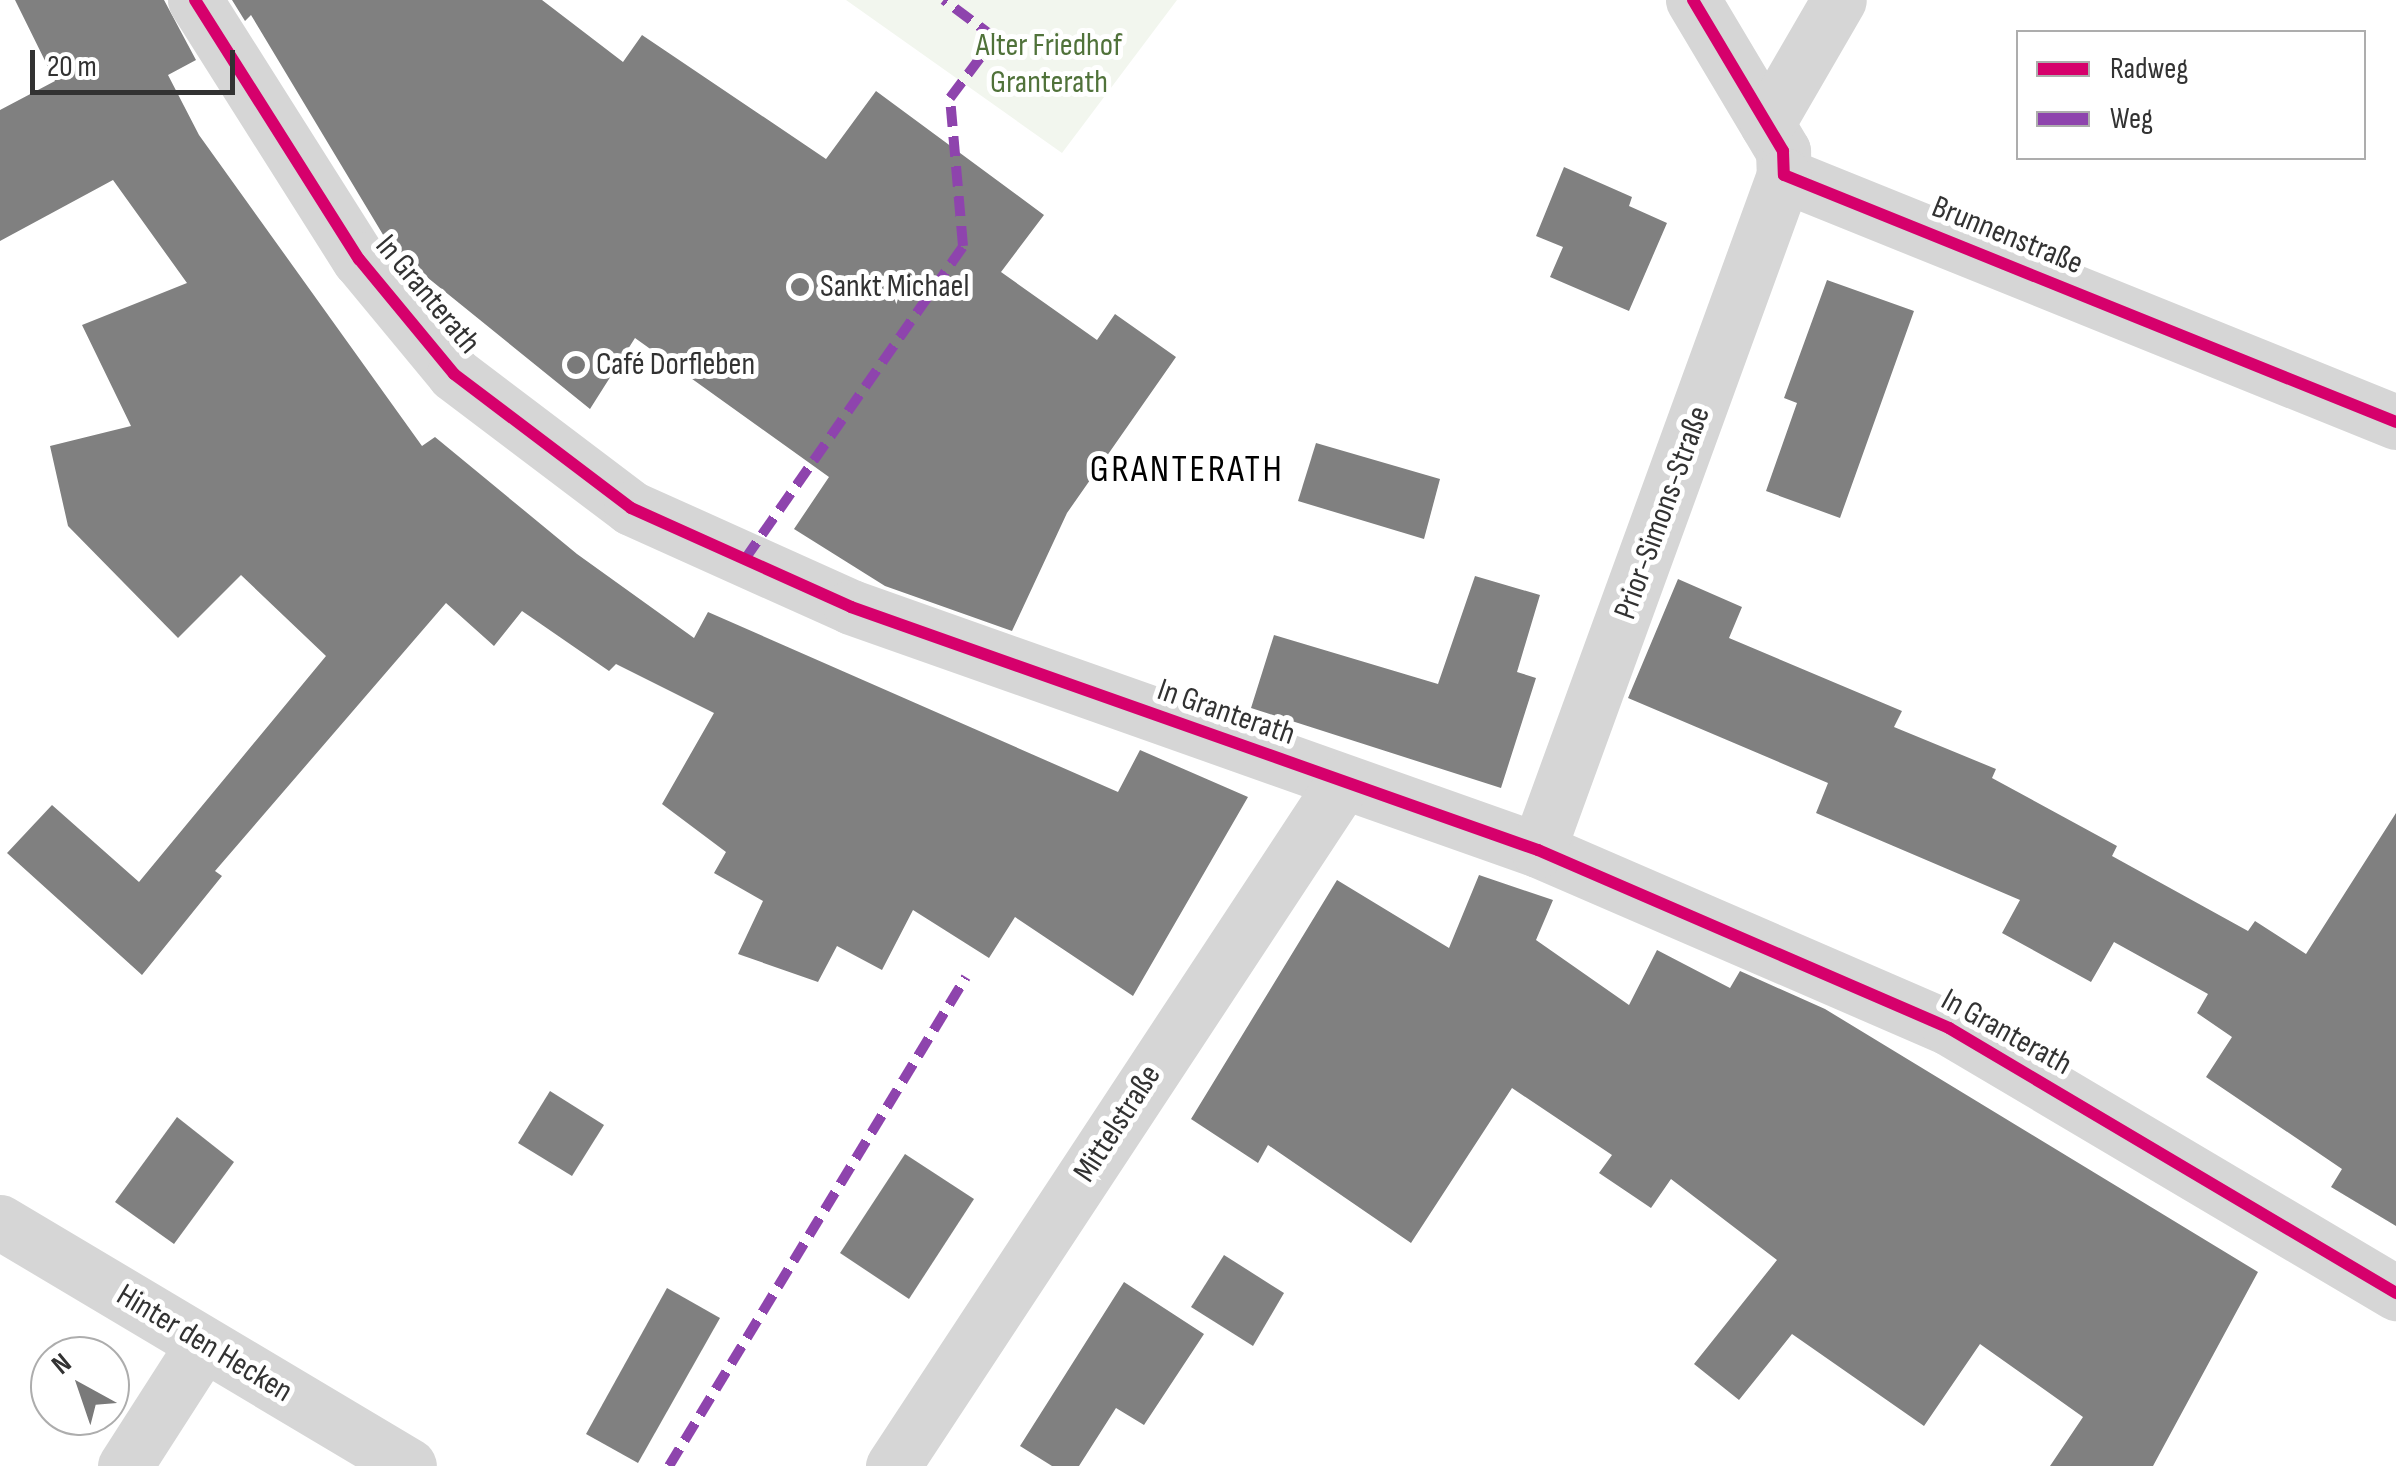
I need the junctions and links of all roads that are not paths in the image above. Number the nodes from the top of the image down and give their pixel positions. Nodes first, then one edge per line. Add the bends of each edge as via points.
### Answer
1 (195, 0) edge
2 (1693, 0) edge
3 (1840, 0) edge
4 (1767, 124) junction
5 (1784, 176) junction
6 (2396, 422) edge
7 (1343, 782) junction
8 (1538, 850) junction
9 (0, 1222) edge
10 (2396, 1293) edge
11 (202, 1346) junction
12 (125, 1466) edge
13 (409, 1466) edge
14 (892, 1466) edge

1 - 7 street, In Granterath via 359,259 454,374 631,508 851,607
2 - 4 street
3 - 4 street
4 - 5 street via 1783,151
5 - 6 street, Brunnenstraße
5 - 8 street, Prior-Simons-Straße
7 - 8 street, In Granterath
7 - 14 street, Mittelstraße
8 - 10 street, In Granterath via 1949,1028
9 - 11 street, Hinter den Hecken
11 - 12 street
11 - 13 street, Hinter den Hecken

